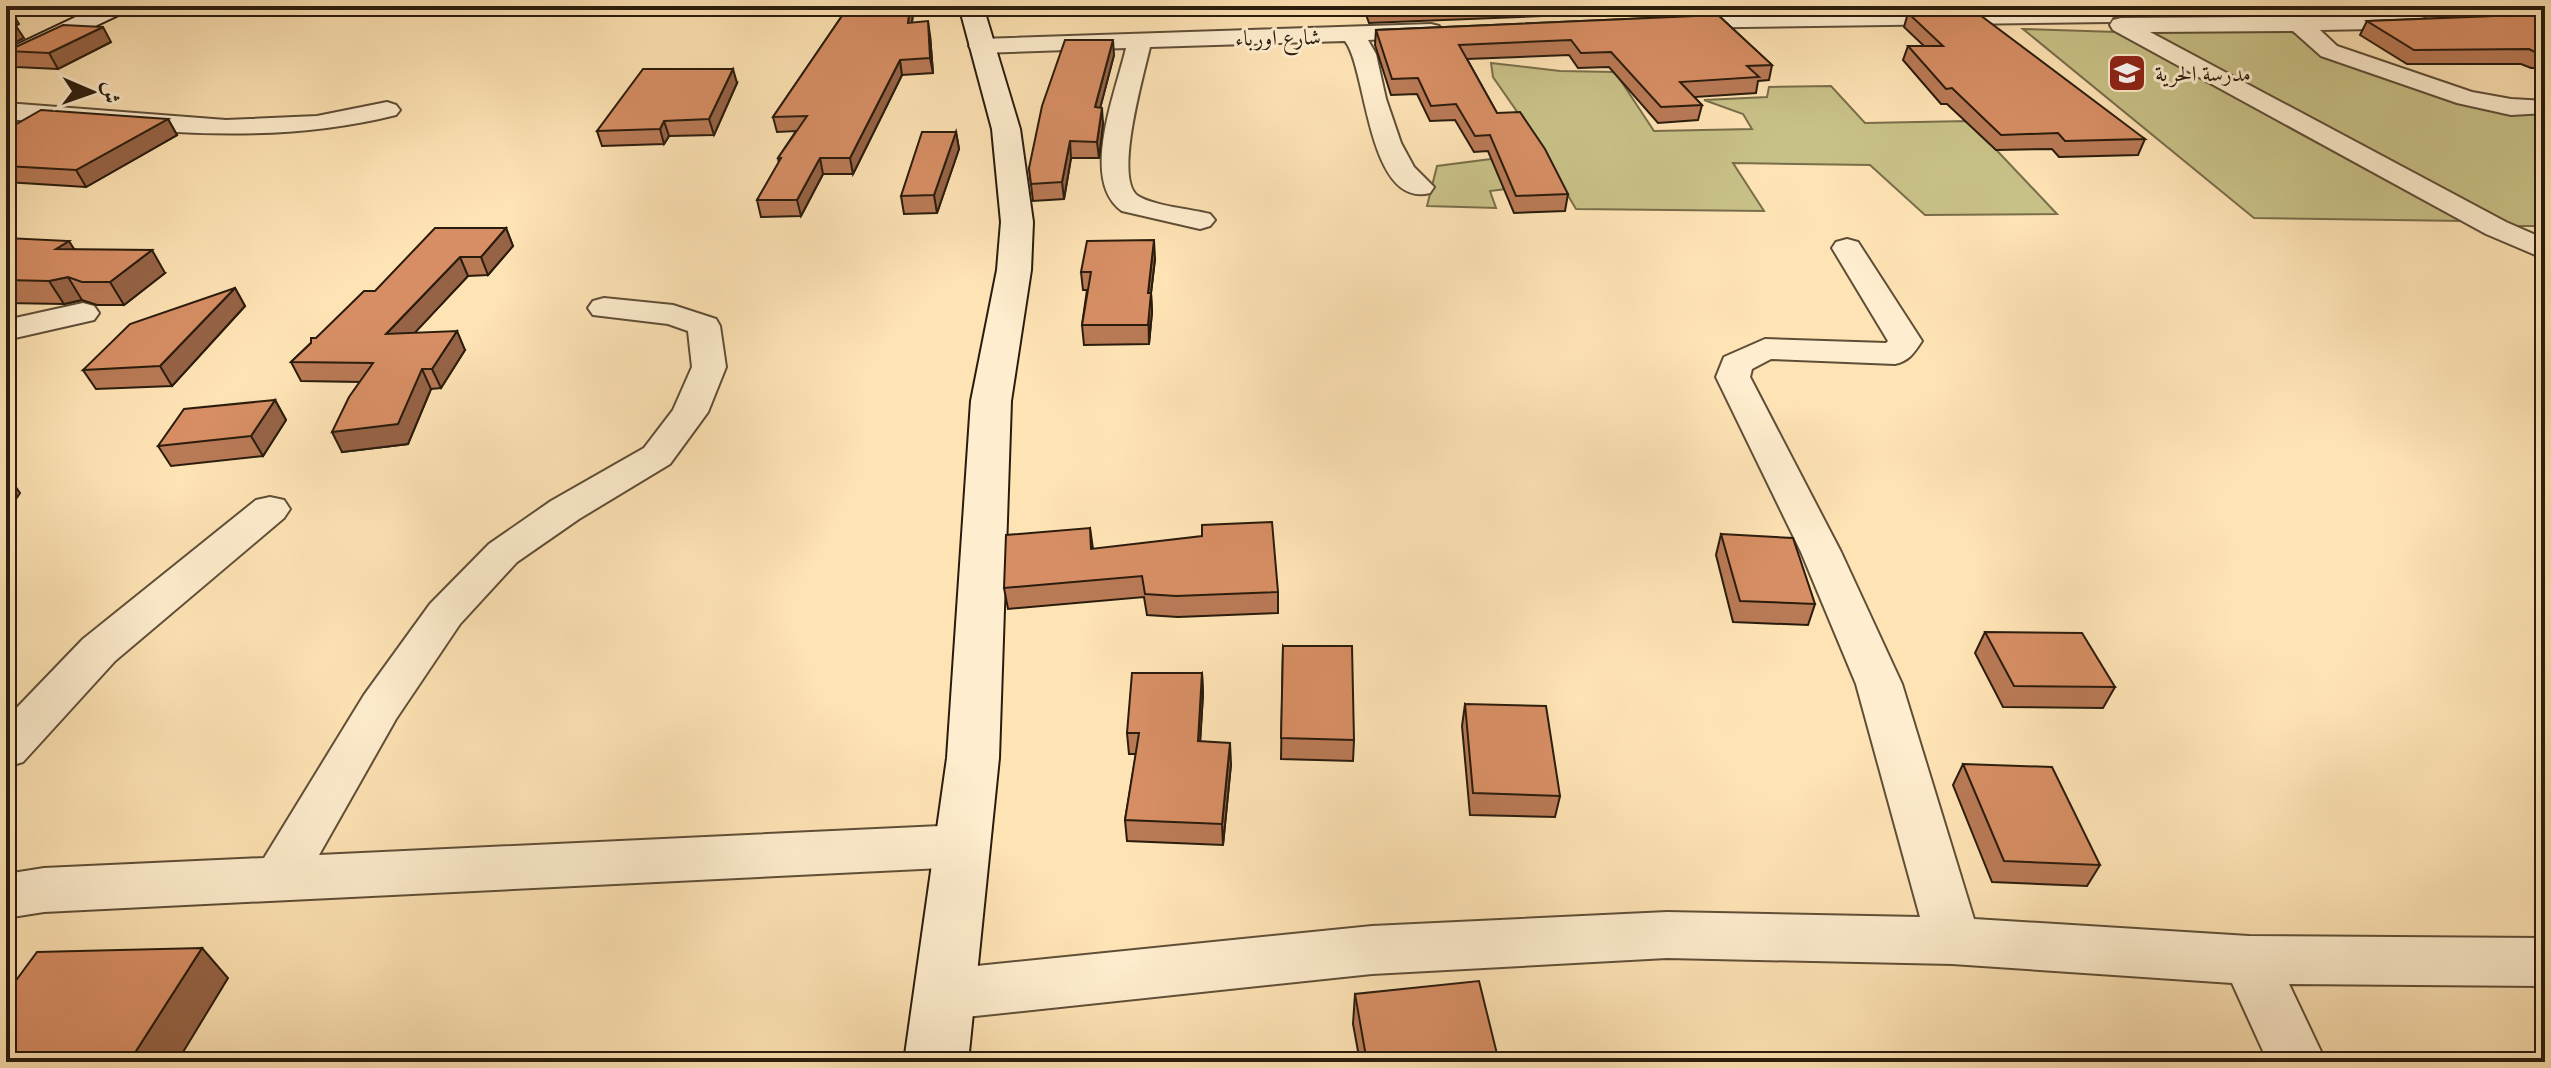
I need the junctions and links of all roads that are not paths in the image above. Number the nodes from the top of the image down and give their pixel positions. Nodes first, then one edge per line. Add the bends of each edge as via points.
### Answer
1 (118, 6) edge
2 (2102, 16) edge
3 (1655, 21) edge
4 (2439, 22) edge
5 (976, 26) edge
6 (2301, 26) junction
7 (1459, 30) edge
8 (1353, 36) junction
9 (1140, 39) junction
10 (6, 60) edge
11 (2537, 107) dead end
12 (387, 110) dead end
13 (6, 111) edge
14 (1420, 187) dead end
15 (1200, 220) dead end
16 (1847, 248) dead end
17 (2545, 250) edge
18 (604, 308) dead end
19 (83, 313) dead end
20 (6, 330) edge
21 (270, 509) dead end
22 (6, 749) edge
23 (962, 846) junction
24 (279, 878) junction
25 (6, 896) edge
26 (1952, 941) junction
27 (2249, 960) junction
28 (2545, 962) edge
29 (947, 994) junction
30 (936, 1062) edge
31 (2297, 1062) edge

1 - 10 street
2 - 3 street
2 - 6 street
2 - 17 street
4 - 6 street
5 - 9 street, شارع اورباء
5 - 23 street via 1006,129 1017,222 991,401 973,758
6 - 11 street via 2329,51 2452,93 2511,107
7 - 8 street, شارع اورباء
8 - 9 street, شارع اورباء
8 - 14 street via 1366,57 1371,91 1389,142 1409,181
9 - 15 street via 1113,162 1116,185 1132,205
12 - 13 street via 317,124 226,128
16 - 26 street via 1905,341 1895,354 1765,349 1736,364 1733,377 1821,552 1879,684
18 - 24 street via 673,315 704,326 709,367 690,412 657,456 503,553 445,614 380,707
19 - 20 street
21 - 22 street via 99,650
23 - 24 street
23 - 29 street
24 - 25 street
26 - 27 street
26 - 29 street via 1667,935 1372,950
27 - 28 street
27 - 31 street
29 - 30 street

